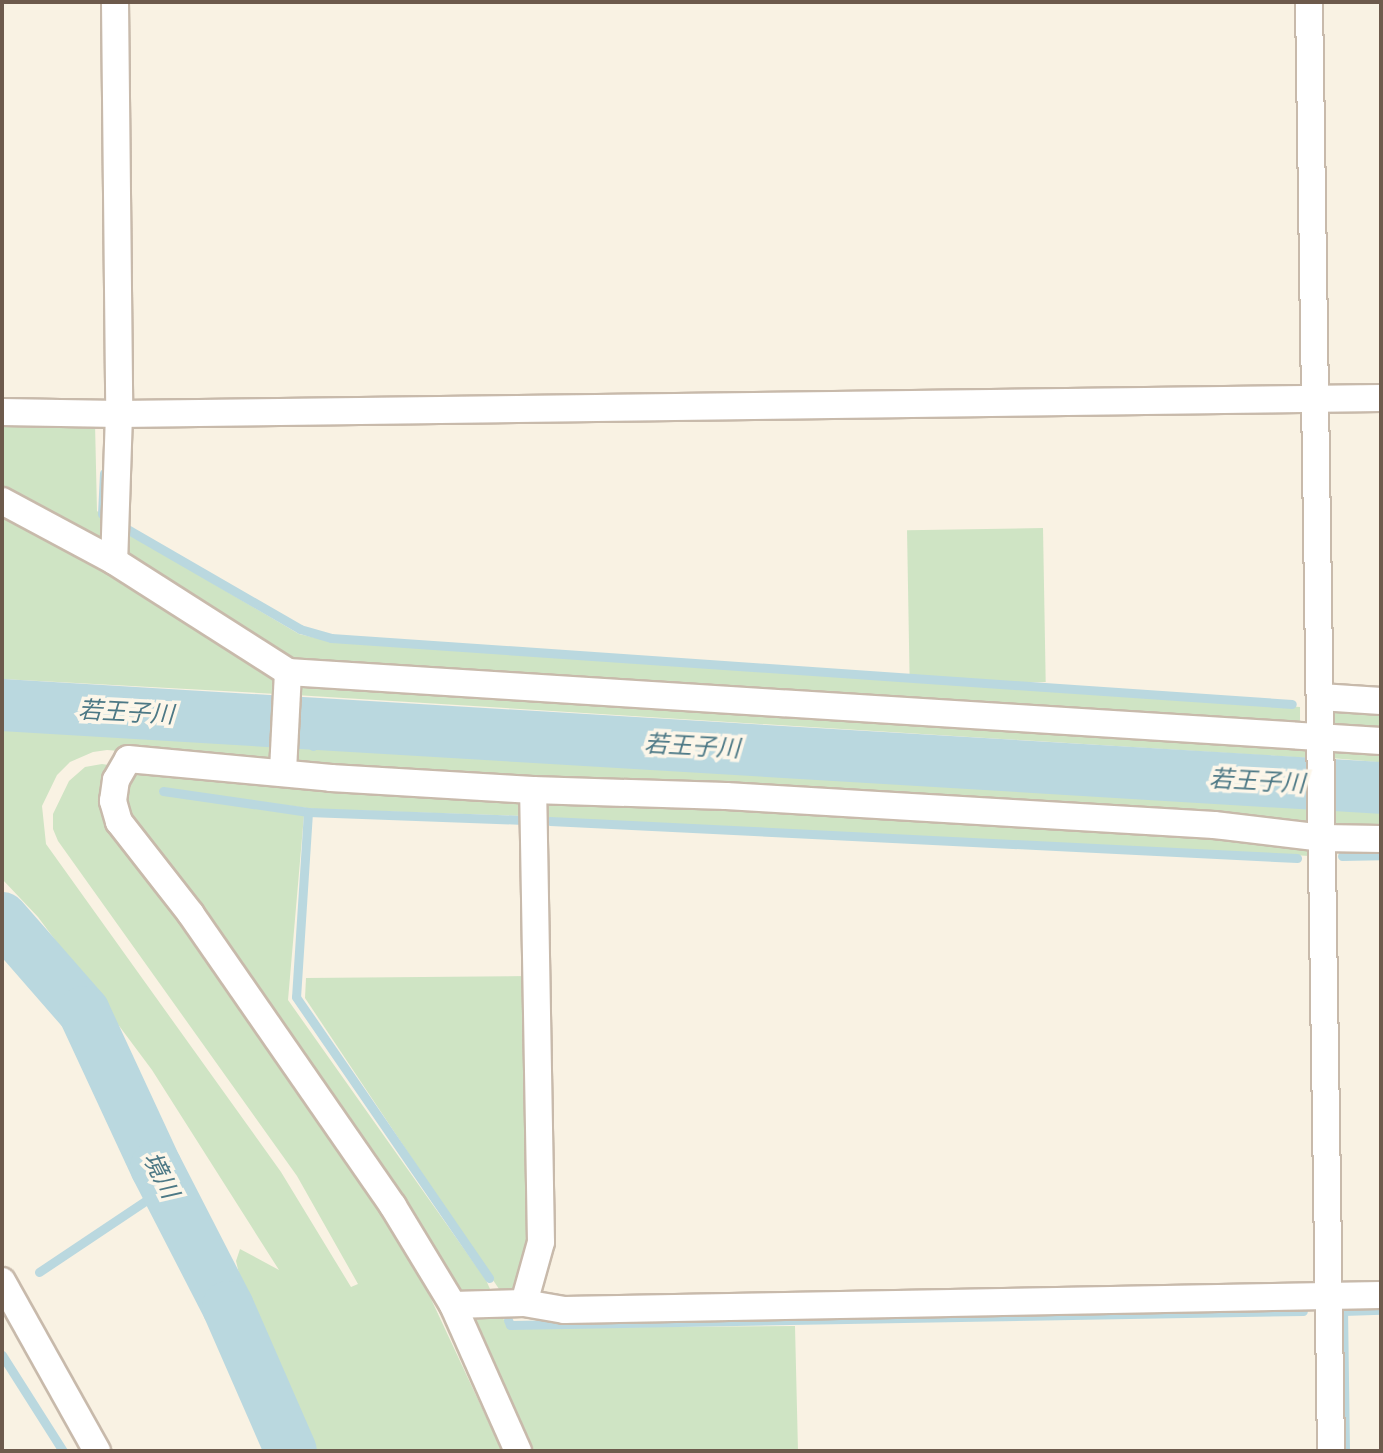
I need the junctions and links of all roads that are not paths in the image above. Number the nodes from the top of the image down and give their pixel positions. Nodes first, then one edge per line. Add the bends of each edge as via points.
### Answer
1 (115, 2) edge
2 (1309, 2) edge
3 (1381, 398) edge
4 (1315, 399) junction
5 (2, 412) edge
6 (119, 414) junction
7 (2, 501) edge
8 (114, 561) junction
9 (287, 680) junction
10 (1320, 697) junction
11 (1381, 701) edge
12 (1320, 737) junction
13 (1381, 741) edge
14 (282, 772) junction
15 (533, 790) junction
16 (1323, 838) junction
17 (1381, 839) edge
18 (2, 1281) edge
19 (1381, 1295) edge
20 (1328, 1296) junction
21 (524, 1303) junction
22 (453, 1305) junction
23 (97, 1451) edge
24 (518, 1451) edge
25 (1331, 1451) edge

1 - 6 street
2 - 4 street
3 - 4 street
4 - 6 street
4 - 10 street
5 - 6 street
6 - 8 street
7 - 8 street
8 - 9 street
9 - 12 street
9 - 14 street
10 - 11 street
10 - 12 street
12 - 13 street
12 - 16 street
14 - 15 street
14 - 22 street via 128,760 116,780 113,801 119,822 191,914 377,1184
15 - 16 street via 726,796 1214,825
15 - 21 street via 541,1242
16 - 17 street
16 - 20 street
18 - 23 street
19 - 20 street
20 - 21 street via 564,1311
20 - 25 street
21 - 22 street
22 - 24 street

